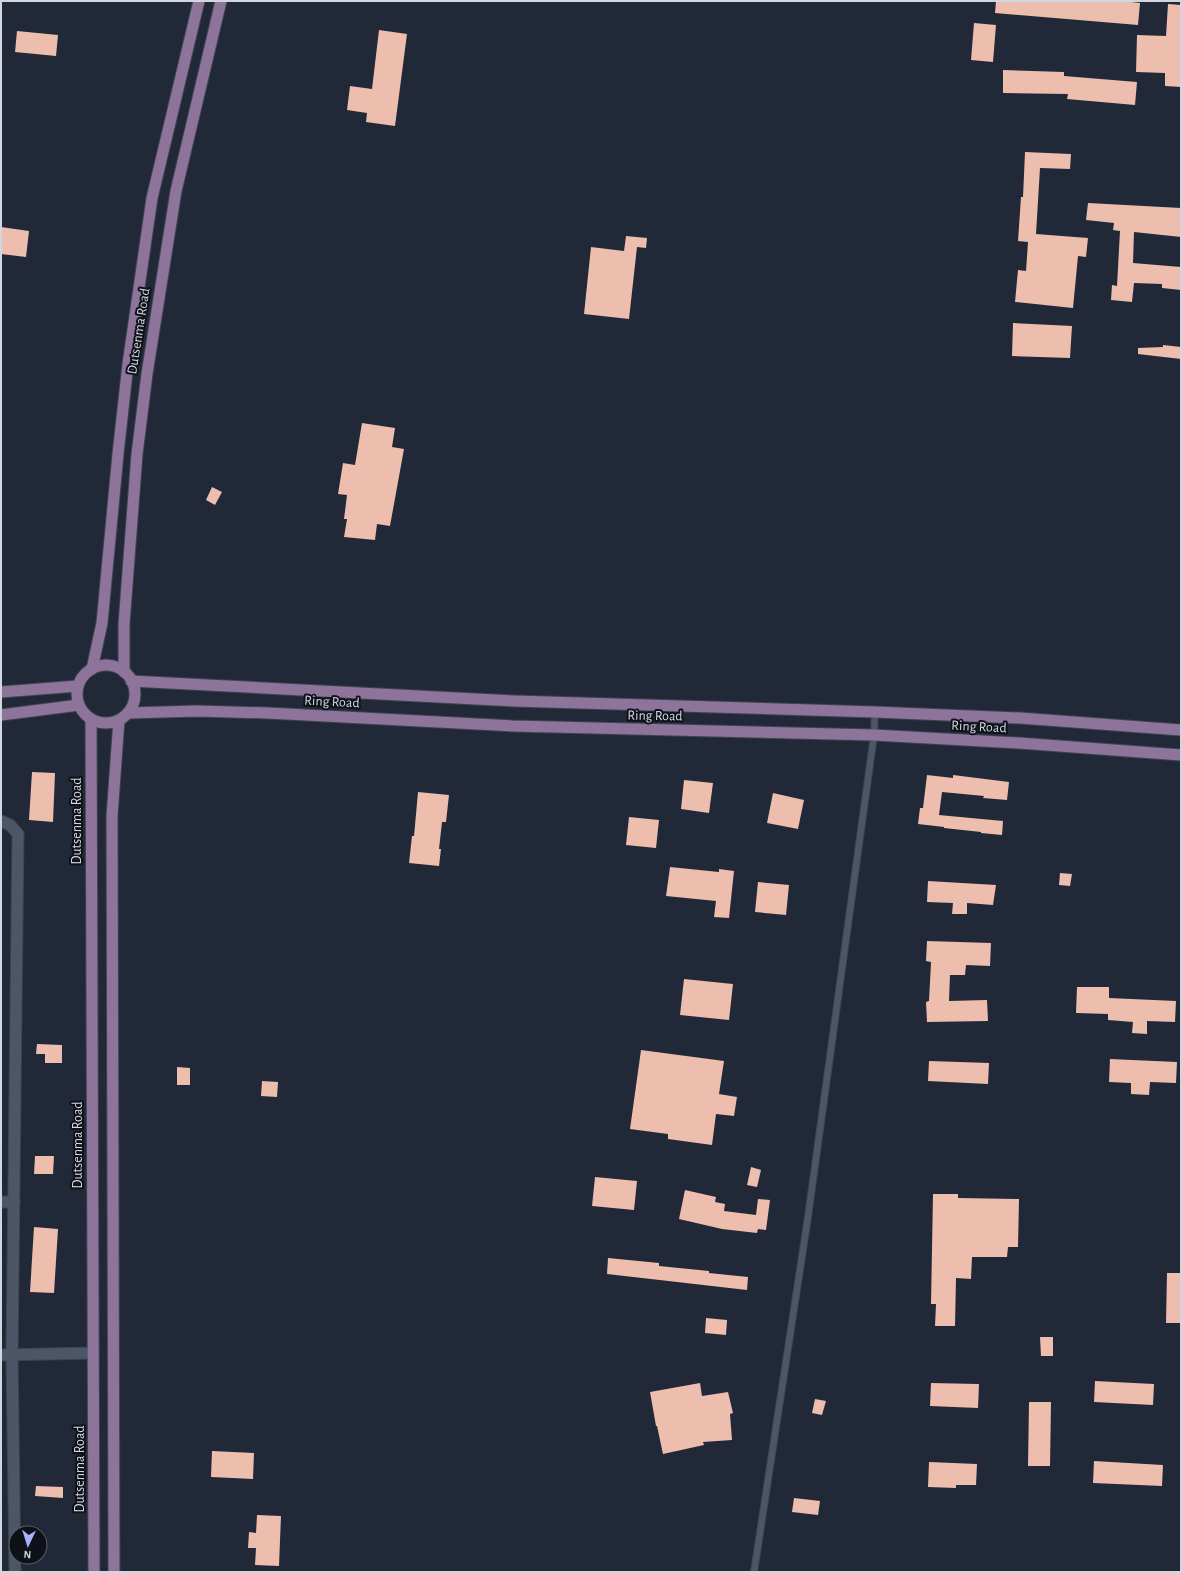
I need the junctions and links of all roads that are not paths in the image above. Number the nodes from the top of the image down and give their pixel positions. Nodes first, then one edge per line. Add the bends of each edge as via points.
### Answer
1 (199, 1) edge
2 (222, 1) edge
3 (92, 669) junction
4 (128, 676) junction
5 (78, 686) junction
6 (1, 692) edge
7 (79, 705) junction
8 (875, 712) junction
9 (128, 713) junction
10 (1, 715) edge
11 (90, 719) junction
12 (119, 720) junction
13 (1181, 730) edge
14 (874, 735) junction
15 (1181, 755) edge
16 (1, 821) edge
17 (1, 1202) edge
18 (14, 1202) junction
19 (93, 1353) junction
20 (7, 1355) edge
21 (15, 1572) edge
22 (94, 1572) edge
23 (114, 1572) edge
24 (754, 1572) edge
25 (760, 1572) edge

1 - 3 main road, Dutsenma Road via 152,198 127,371 102,623
2 - 4 main road, Dutsenma Road via 176,191 147,374 137,454 124,624
3 - 4 main road via 114,667
3 - 5 main road via 83,676
4 - 8 main road via 514,701
4 - 9 main road via 135,692
5 - 6 main road
5 - 7 main road
7 - 10 main road
7 - 11 main road
8 - 13 main road via 1020,718
8 - 14 lane
9 - 12 main road
9 - 14 main road, Ring Road via 268,713 513,726
11 - 12 main road via 110,723
11 - 19 main road, Dutsenma Road
12 - 23 main road via 112,816
14 - 15 main road, Ring Road
14 - 24 lane via 808,1217
16 - 18 street via 10,825 18,834
17 - 18 street
18 - 20 street
19 - 20 street
19 - 22 main road, Dutsenma Road
20 - 21 street
24 - 25 lane

